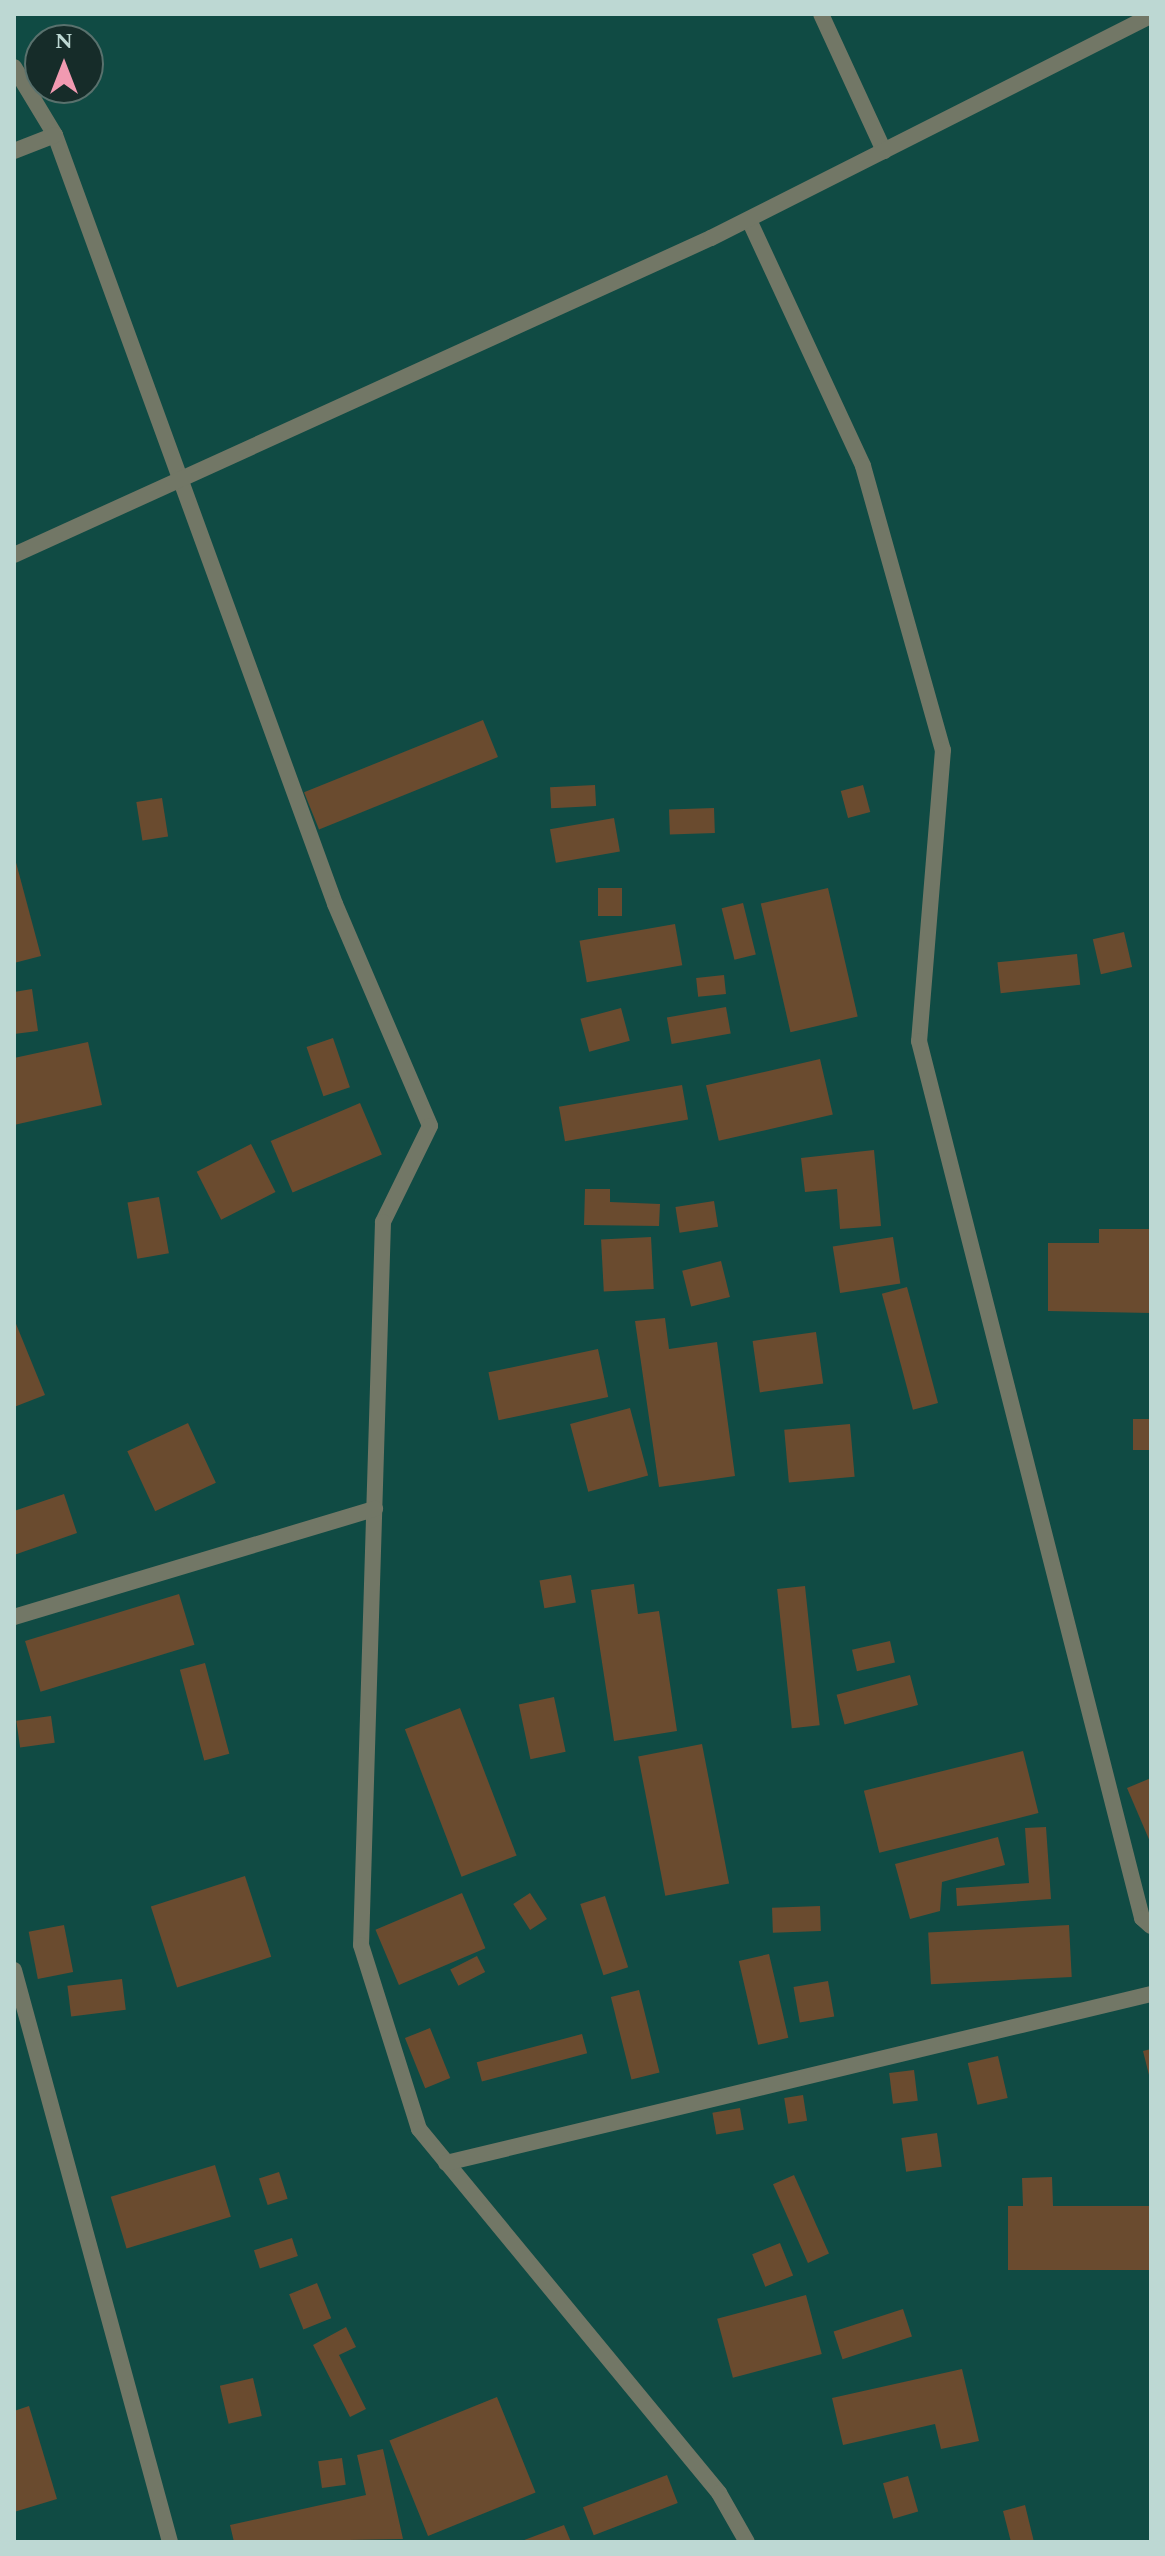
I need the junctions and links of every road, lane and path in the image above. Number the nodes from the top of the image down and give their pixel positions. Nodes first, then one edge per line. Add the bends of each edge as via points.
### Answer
1 (821, 14) edge
2 (1151, 16) edge
3 (14, 67) edge
4 (55, 135) junction
5 (14, 151) edge
6 (884, 151) junction
7 (749, 220) junction
8 (180, 480) junction
9 (14, 555) edge
10 (375, 1509) junction
11 (14, 1617) edge
12 (1151, 1926) edge
13 (14, 1970) edge
14 (1151, 1994) edge
15 (446, 2163) junction
16 (170, 2542) edge
17 (747, 2542) edge

1 - 6 street
2 - 6 street
3 - 4 street
4 - 5 street
4 - 8 street
6 - 7 street
7 - 8 street
7 - 12 street via 863,466 943,750 919,1041 1142,1918
8 - 9 street
8 - 10 street via 335,904 430,1126 383,1222
10 - 11 street
10 - 15 street via 361,1945 419,2129
13 - 16 street
14 - 15 street
15 - 17 street via 719,2493

